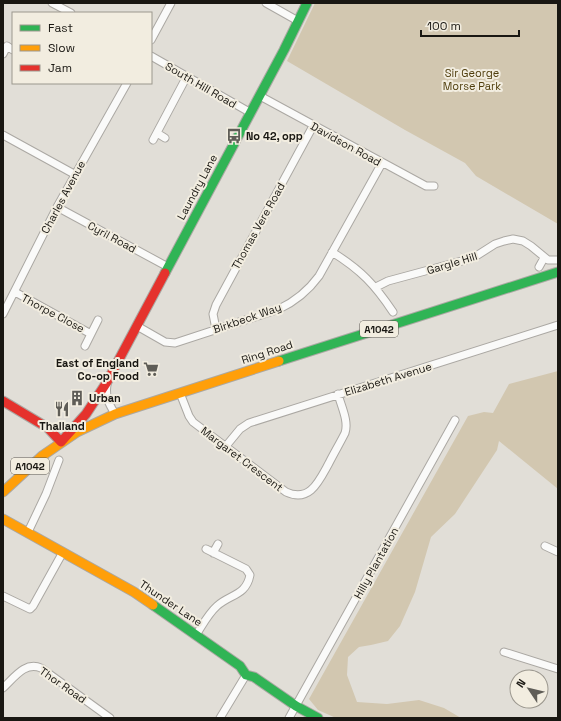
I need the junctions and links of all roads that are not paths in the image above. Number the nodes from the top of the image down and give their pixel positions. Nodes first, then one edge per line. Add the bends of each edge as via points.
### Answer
1 (52, 3) edge
2 (171, 3) edge
3 (266, 3) edge
4 (307, 3) edge
5 (69, 12) edge
6 (298, 21) junction
7 (152, 38) edge
8 (12, 49) edge
9 (3, 54) edge
10 (152, 57) edge
11 (188, 76) junction
12 (126, 84) edge
13 (260, 96) junction
14 (251, 113) junction
15 (313, 126) junction
16 (157, 133) junction
17 (3, 135) edge
18 (165, 138) dead end
19 (153, 140) dead end
20 (382, 163) junction
21 (74, 174) junction
22 (434, 186) dead end
23 (57, 207) junction
24 (332, 252) junction
25 (544, 258) junction
26 (558, 260) edge
27 (168, 267) junction
28 (539, 267) dead end
29 (558, 272) edge
30 (376, 287) junction
31 (15, 292) junction
32 (393, 312) dead end
33 (3, 314) edge
34 (98, 320) dead end
35 (558, 325) edge
36 (136, 326) junction
37 (216, 329) junction
38 (91, 334) junction
39 (85, 346) dead end
40 (107, 382) junction
41 (180, 393) junction
42 (338, 394) junction
43 (3, 402) edge
44 (115, 414) junction
45 (455, 420) dead end
46 (61, 442) junction
47 (226, 446) junction
48 (59, 460) dead end
49 (3, 492) edge
50 (3, 519) edge
51 (28, 532) junction
52 (218, 544) dead end
53 (545, 546) dead end
54 (206, 549) dead end
55 (63, 552) junction
56 (214, 552) junction
57 (558, 552) edge
58 (3, 596) edge
59 (196, 635) junction
60 (504, 652) dead end
61 (558, 669) edge
62 (246, 675) junction
63 (3, 688) edge
64 (296, 706) junction
65 (110, 718) edge
66 (220, 718) edge
67 (288, 718) edge
68 (318, 718) edge

1 - 5 street
2 - 7 street
3 - 6 street
4 - 6 main road, Laundry Lane
6 - 13 main road, Laundry Lane
8 - 9 street via 7,46
10 - 11 street, South Hill Road
11 - 14 street, South Hill Road
11 - 16 street
12 - 21 street, Charles Avenue
13 - 14 main road, Laundry Lane
13 - 15 street, Davidson Road
14 - 27 main road, Laundry Lane
15 - 20 street, Davidson Road
15 - 37 street, Thomas Vere Road via 216,305 213,314
16 - 18 street
16 - 19 street
17 - 21 street
20 - 22 street, Davidson Road via 426,186
20 - 24 street, Birkbeck Way
21 - 23 street, Charles Avenue
23 - 27 street, Cyril Road
23 - 31 street, Charles Avenue
24 - 30 street via 354,266
24 - 37 street, Birkbeck Way via 312,286 292,303
25 - 26 street
25 - 28 street
25 - 30 street, Gargle Hill via 523,241 504,240 473,258 388,281
27 - 36 main road, Laundry Lane
29 - 41 main road, Ring Road / A1042
30 - 32 street
31 - 33 street, Charles Avenue
31 - 38 street, Thorpe Close
34 - 38 street, Thorpe Close
35 - 42 street, Elizabeth Avenue
36 - 37 street, Birkbeck Way via 171,343
36 - 40 main road, Laundry Lane
38 - 39 street, Thorpe Close
40 - 44 street via 106,398
40 - 46 main road, Laundry Lane via 86,414
41 - 44 main road, Ring Road / A1042
41 - 47 street, Margaret Crescent via 193,422
42 - 47 street, Elizabeth Avenue via 244,425
42 - 47 street, Margaret Crescent via 347,428 320,480 305,494 286,492
43 - 46 main road via 48,428
44 - 46 main road, Ring Road / A1042
45 - 64 street, Hilly Plantation
46 - 49 main road, Ring Road / A1042
48 - 51 street
50 - 51 main road, Thunder Lane
51 - 55 main road, Thunder Lane
52 - 56 street
53 - 57 street
54 - 56 street
55 - 58 street via 30,609
55 - 59 main road, Thunder Lane via 134,592
56 - 59 street via 246,569 250,575 249,581 242,591 216,607
59 - 62 main road, Thunder Lane via 240,666
60 - 61 street
62 - 64 main road, Thunder Lane via 254,677
62 - 66 street
63 - 65 street, Thor Road via 23,669 36,666
64 - 67 street, Hilly Plantation
64 - 68 main road, Thunder Lane

